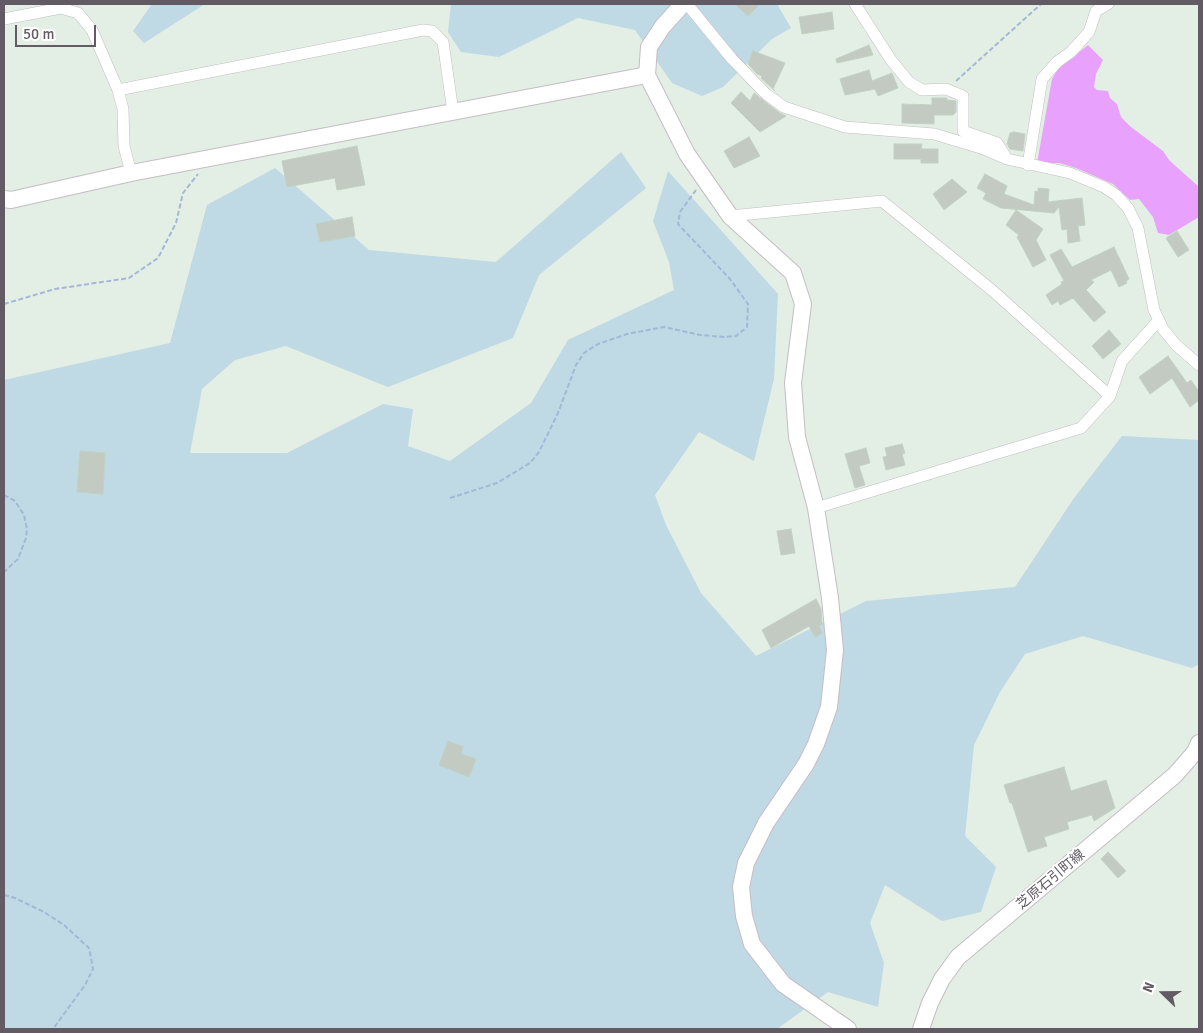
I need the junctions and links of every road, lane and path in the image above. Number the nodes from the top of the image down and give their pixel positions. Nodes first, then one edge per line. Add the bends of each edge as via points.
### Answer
1 (683, 4) edge
2 (688, 4) edge
3 (855, 4) edge
4 (1041, 4) edge
5 (1108, 4) edge
6 (4, 19) edge
7 (647, 75) junction
8 (946, 89) junction
9 (118, 90) junction
10 (453, 112) junction
11 (210, 158) junction
12 (1007, 159) junction
13 (1028, 165) junction
14 (131, 173) junction
15 (704, 179) junction
16 (4, 199) edge
17 (730, 216) junction
18 (4, 304) edge
19 (1158, 320) junction
20 (1199, 365) edge
21 (1110, 396) junction
22 (4, 495) edge
23 (450, 498) dead end
24 (816, 508) junction
25 (4, 572) edge
26 (1199, 743) edge
27 (4, 895) edge
28 (54, 1029) edge
29 (848, 1029) edge
30 (921, 1029) edge

1 - 7 street via 649,47
2 - 12 street via 732,59 766,94 784,107 845,126 934,134
3 - 8 street via 891,60 910,82 922,90
4 - 8 path
5 - 13 street via 1096,11 1088,32 1042,80
6 - 9 street via 61,8 78,13 92,30
7 - 10 street
7 - 15 street via 686,154
8 - 12 street via 962,96 963,131 997,143
9 - 10 street via 422,30 432,32 443,42
9 - 14 street via 123,108 124,146
10 - 11 street
11 - 14 street
11 - 18 path via 184,193 176,223 158,258 130,278 55,288
12 - 13 street
13 - 19 street via 1070,173 1104,187 1128,208 1138,228 1144,271
14 - 16 street
15 - 17 street
15 - 23 path via 680,212 678,224 730,279 748,304 747,327 736,336 724,337 664,327 598,344 584,353 576,365 558,413 530,463 497,483
17 - 21 street via 882,201 993,291
17 - 24 street via 792,273 803,304 793,383 797,437
19 - 20 street via 1176,345
19 - 21 street via 1122,361
21 - 24 street via 1081,428
22 - 25 path via 15,501 27,529 18,559
24 - 29 street via 835,650 829,707 806,764 766,823 746,863 741,887 744,916 752,944 767,966 783,984
26 - 30 street, 芝原石引町線 via 1175,775 958,957 942,979
27 - 28 path via 44,912 89,948 93,969

